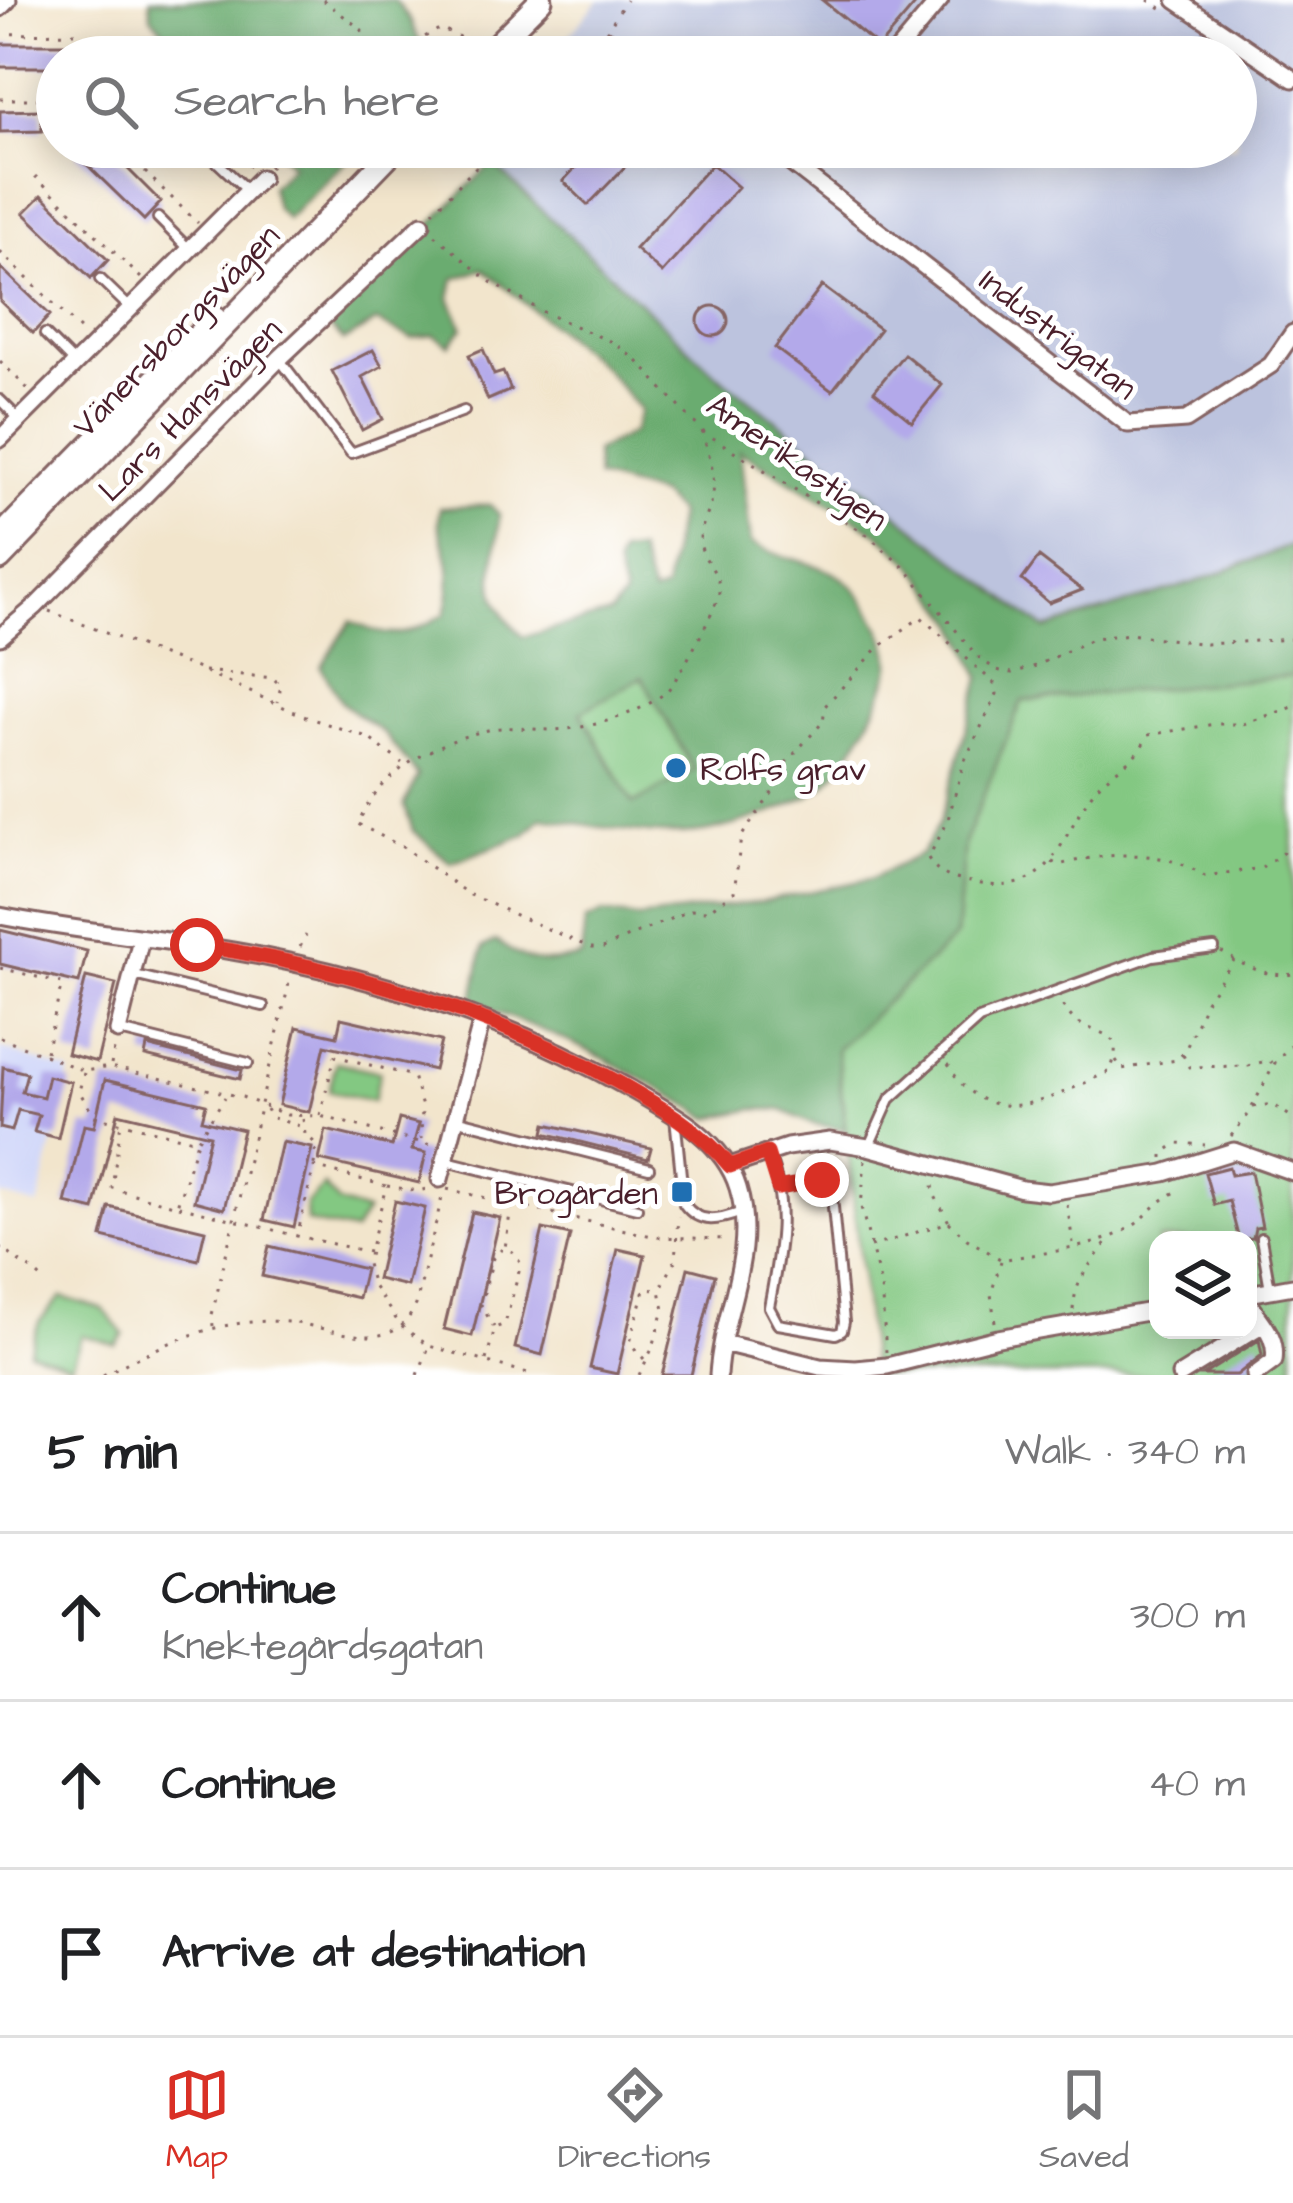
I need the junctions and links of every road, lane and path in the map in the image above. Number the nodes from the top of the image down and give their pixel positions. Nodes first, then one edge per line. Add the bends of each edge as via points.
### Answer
1 (8, 0) edge
2 (323, 0) edge
3 (541, 0) edge
4 (626, 0) edge
5 (940, 0) edge
6 (1176, 0) edge
7 (0, 8) edge
8 (608, 29) junction
9 (81, 33) dead end
10 (0, 34) edge
11 (365, 36) edge
12 (426, 36) edge
13 (456, 36) edge
14 (504, 36) edge
15 (601, 36) edge
16 (617, 36) edge
17 (910, 36) edge
18 (1229, 36) edge
19 (1257, 55) edge
20 (1293, 79) edge
21 (0, 99) edge
22 (36, 99) edge
23 (140, 168) edge
24 (223, 168) edge
25 (251, 168) edge
26 (269, 168) edge
27 (373, 168) edge
28 (375, 168) edge
29 (475, 168) edge
30 (800, 168) edge
31 (35, 176) dead end
32 (261, 178) junction
33 (248, 191) junction
34 (158, 218) dead end
35 (422, 224) junction
36 (208, 232) junction
37 (190, 250) junction
38 (0, 252) edge
39 (100, 279) dead end
40 (152, 288) junction
41 (131, 309) junction
42 (1293, 332) edge
43 (45, 334) dead end
44 (96, 344) junction
45 (279, 358) junction
46 (0, 361) edge
47 (76, 364) junction
48 (0, 400) edge
49 (40, 400) junction
50 (464, 411) dead end
51 (20, 420) junction
52 (702, 431) junction
53 (0, 440) edge
54 (0, 536) edge
55 (0, 559) edge
56 (36, 606) junction
57 (0, 637) edge
58 (1293, 639) edge
59 (201, 670) junction
60 (276, 704) junction
61 (1293, 707) edge
62 (404, 764) junction
63 (1293, 845) edge
64 (1052, 862) junction
65 (0, 916) edge
66 (306, 935) dead end
67 (141, 938) junction
68 (1214, 948) joint
69 (297, 953) dead end
70 (1234, 960) junction
71 (0, 968) edge
72 (1293, 974) edge
73 (133, 975) junction
74 (290, 979) dead end
75 (1047, 995) junction
76 (262, 1006) dead end
77 (482, 1020) junction
78 (118, 1031) junction
79 (0, 1037) edge
80 (1293, 1044) edge
81 (942, 1052) junction
82 (1182, 1053) junction
83 (45, 1054) junction
84 (1115, 1059) junction
85 (248, 1063) dead end
86 (1273, 1066) junction
87 (110, 1067) junction
88 (1122, 1069) junction
89 (84, 1071) junction
90 (1110, 1071) junction
91 (226, 1094) junction
92 (264, 1105) junction
93 (1251, 1108) junction
94 (320, 1117) junction
95 (675, 1117) junction
96 (303, 1118) junction
97 (1293, 1118) edge
98 (455, 1119) junction
99 (122, 1122) junction
100 (305, 1127) junction
101 (197, 1141) junction
102 (421, 1142) junction
103 (868, 1147) junction
104 (767, 1153) junction
105 (1221, 1154) junction
106 (438, 1155) junction
107 (730, 1166) junction
108 (935, 1166) junction
109 (314, 1167) junction
110 (649, 1168) dead end
111 (1293, 1172) edge
112 (1164, 1173) junction
113 (434, 1179) joint
114 (386, 1186) junction
115 (778, 1188) junction
116 (1180, 1190) dead end
117 (1065, 1192) junction
118 (512, 1204) junction
119 (177, 1206) junction
120 (637, 1208) dead end
121 (677, 1209) dead end
122 (744, 1212) junction
123 (236, 1218) junction
124 (949, 1222) junction
125 (296, 1236) junction
126 (746, 1238) junction
127 (1262, 1238) dead end
128 (1108, 1239) junction
129 (679, 1240) junction
130 (1073, 1246) junction
131 (0, 1248) edge
132 (505, 1248) junction
133 (868, 1248) junction
134 (369, 1252) junction
135 (1002, 1260) junction
136 (46, 1284) dead end
137 (1293, 1286) edge
138 (660, 1290) junction
139 (1271, 1291) junction
140 (1257, 1295) edge
141 (1149, 1312) edge
142 (1257, 1313) edge
143 (1264, 1324) junction
144 (1075, 1325) junction
145 (401, 1326) junction
146 (213, 1328) junction
147 (495, 1328) junction
148 (998, 1338) junction
149 (723, 1343) junction
150 (429, 1346) junction
151 (644, 1360) junction
152 (485, 1362) junction
153 (888, 1370) edge
154 (512, 1372) edge
155 (103, 1375) edge
156 (418, 1375) edge
157 (535, 1375) edge
158 (639, 1375) edge
159 (718, 1375) edge
160 (1180, 1375) edge
161 (1255, 1375) edge

1 - 7 street
2 - 11 path
3 - 14 main road
4 - 8 path
5 - 17 street
6 - 18 street
8 - 15 path
8 - 16 path
9 - 10 path
12 - 13 path via 441,28
19 - 20 street
21 - 22 path
23 - 36 path
24 - 33 lane
25 - 32 path
26 - 32 path
27 - 54 main road, Vänersborgsvägen
28 - 55 main road, Vänersborgsvägen
29 - 35 path
30 - 42 street, Industrigatan via 1128,424 1186,420 1271,365
31 - 40 path
32 - 33 street
33 - 36 street
34 - 37 lane
35 - 45 street, Lars Hansvägen
35 - 52 path, Amerikastigen via 489,281 614,343
36 - 37 street
37 - 40 street
38 - 44 path
39 - 41 lane
40 - 41 street
41 - 44 street
43 - 47 lane
44 - 47 street
45 - 50 lane via 351,454
45 - 56 street, Lars Hansvägen
46 - 49 path
47 - 49 street
48 - 51 lane
49 - 51 street
51 - 53 street
52 - 58 path, Amerikastigen via 866,534 996,670 1012,673 1094,638 1130,634 1206,644
52 - 62 path via 714,472 700,540 719,595 667,692 620,718 556,730 490,729
56 - 57 street, Lars Hansvägen
56 - 59 path
59 - 60 path
59 - 60 path via 273,678 281,686
60 - 62 path via 368,737
61 - 64 path via 1243,724 1148,735 1139,754 1101,782
62 - 64 path via 358,824 468,894 604,947 691,910 707,911 734,892 741,837 783,766 879,647 921,617 998,694 928,859 947,877 992,886 1022,885
63 - 64 path via 1262,868 1205,876 1184,862 1127,855
65 - 67 street
66 - 69 path
67 - 73 street
67 - 77 street via 347,976
68 - 70 path
68 - 75 lane via 1153,956
70 - 72 path
70 - 82 path
71 - 83 path via 62,982
73 - 76 lane
73 - 78 street
74 - 92 path
75 - 81 lane via 979,1019
75 - 84 path via 1079,1024 1112,1038
77 - 95 street via 562,1051
77 - 98 street
78 - 85 lane
78 - 87 path
79 - 83 path
80 - 86 path
81 - 90 path via 966,1086 1001,1105 1051,1100
81 - 103 lane via 890,1099
82 - 86 path via 1190,1067 1269,1060
82 - 88 path
83 - 89 path
84 - 88 path
84 - 90 path
86 - 93 path
87 - 89 path
87 - 91 path
88 - 90 path
89 - 99 path via 80,1091 94,1116
91 - 92 path
91 - 101 path
92 - 96 path
92 - 100 path via 270,1118
92 - 123 path
93 - 97 path via 1272,1104
93 - 105 path
94 - 96 path
94 - 102 path
94 - 102 path via 335,1056 413,1076
95 - 107 street
95 - 122 lane via 689,1211 710,1220
96 - 100 path
98 - 106 street
98 - 110 lane
99 - 101 path
99 - 119 path via 112,1188
100 - 109 path via 316,1144
101 - 119 path
102 - 106 path
103 - 104 street via 809,1142
103 - 108 street
103 - 133 path via 861,1207
104 - 107 street
104 - 115 lane
105 - 111 street via 1234,1151
105 - 112 street
105 - 112 path via 1177,1143 1163,1153
106 - 113 street
106 - 120 lane
107 - 122 street
108 - 117 street
108 - 124 path via 934,1196
109 - 114 path
109 - 125 path
112 - 117 street
113 - 114 path via 439,1186 418,1191
114 - 134 path
115 - 115 lane via 782,1241 771,1317 836,1334 844,1322 831,1186 822,1180
116 - 128 path
117 - 130 path
118 - 129 path
118 - 132 path
118 - 145 path via 445,1189 416,1305
119 - 123 path
121 - 129 path
122 - 126 street
123 - 125 path
123 - 146 path
124 - 133 path
124 - 135 path
125 - 134 path
126 - 129 path
126 - 149 street
127 - 139 lane
128 - 130 path
128 - 144 path via 1075,1288
129 - 138 path
130 - 135 path
131 - 136 path
132 - 147 path via 493,1258 482,1305
132 - 147 path via 521,1264 505,1324
133 - 153 path via 881,1286
134 - 145 path via 373,1286
135 - 148 path via 991,1294
137 - 139 street
138 - 151 path via 664,1310
138 - 151 path via 644,1288 630,1342
139 - 140 street
141 - 144 street
142 - 143 street
143 - 160 street
143 - 161 street via 1274,1361
144 - 148 street
145 - 146 path via 369,1335 294,1322
145 - 150 path
146 - 155 path
147 - 152 path
148 - 153 street
149 - 153 street via 820,1367
149 - 159 street
150 - 152 path
150 - 156 path
151 - 158 path
152 - 154 path
154 - 157 path

